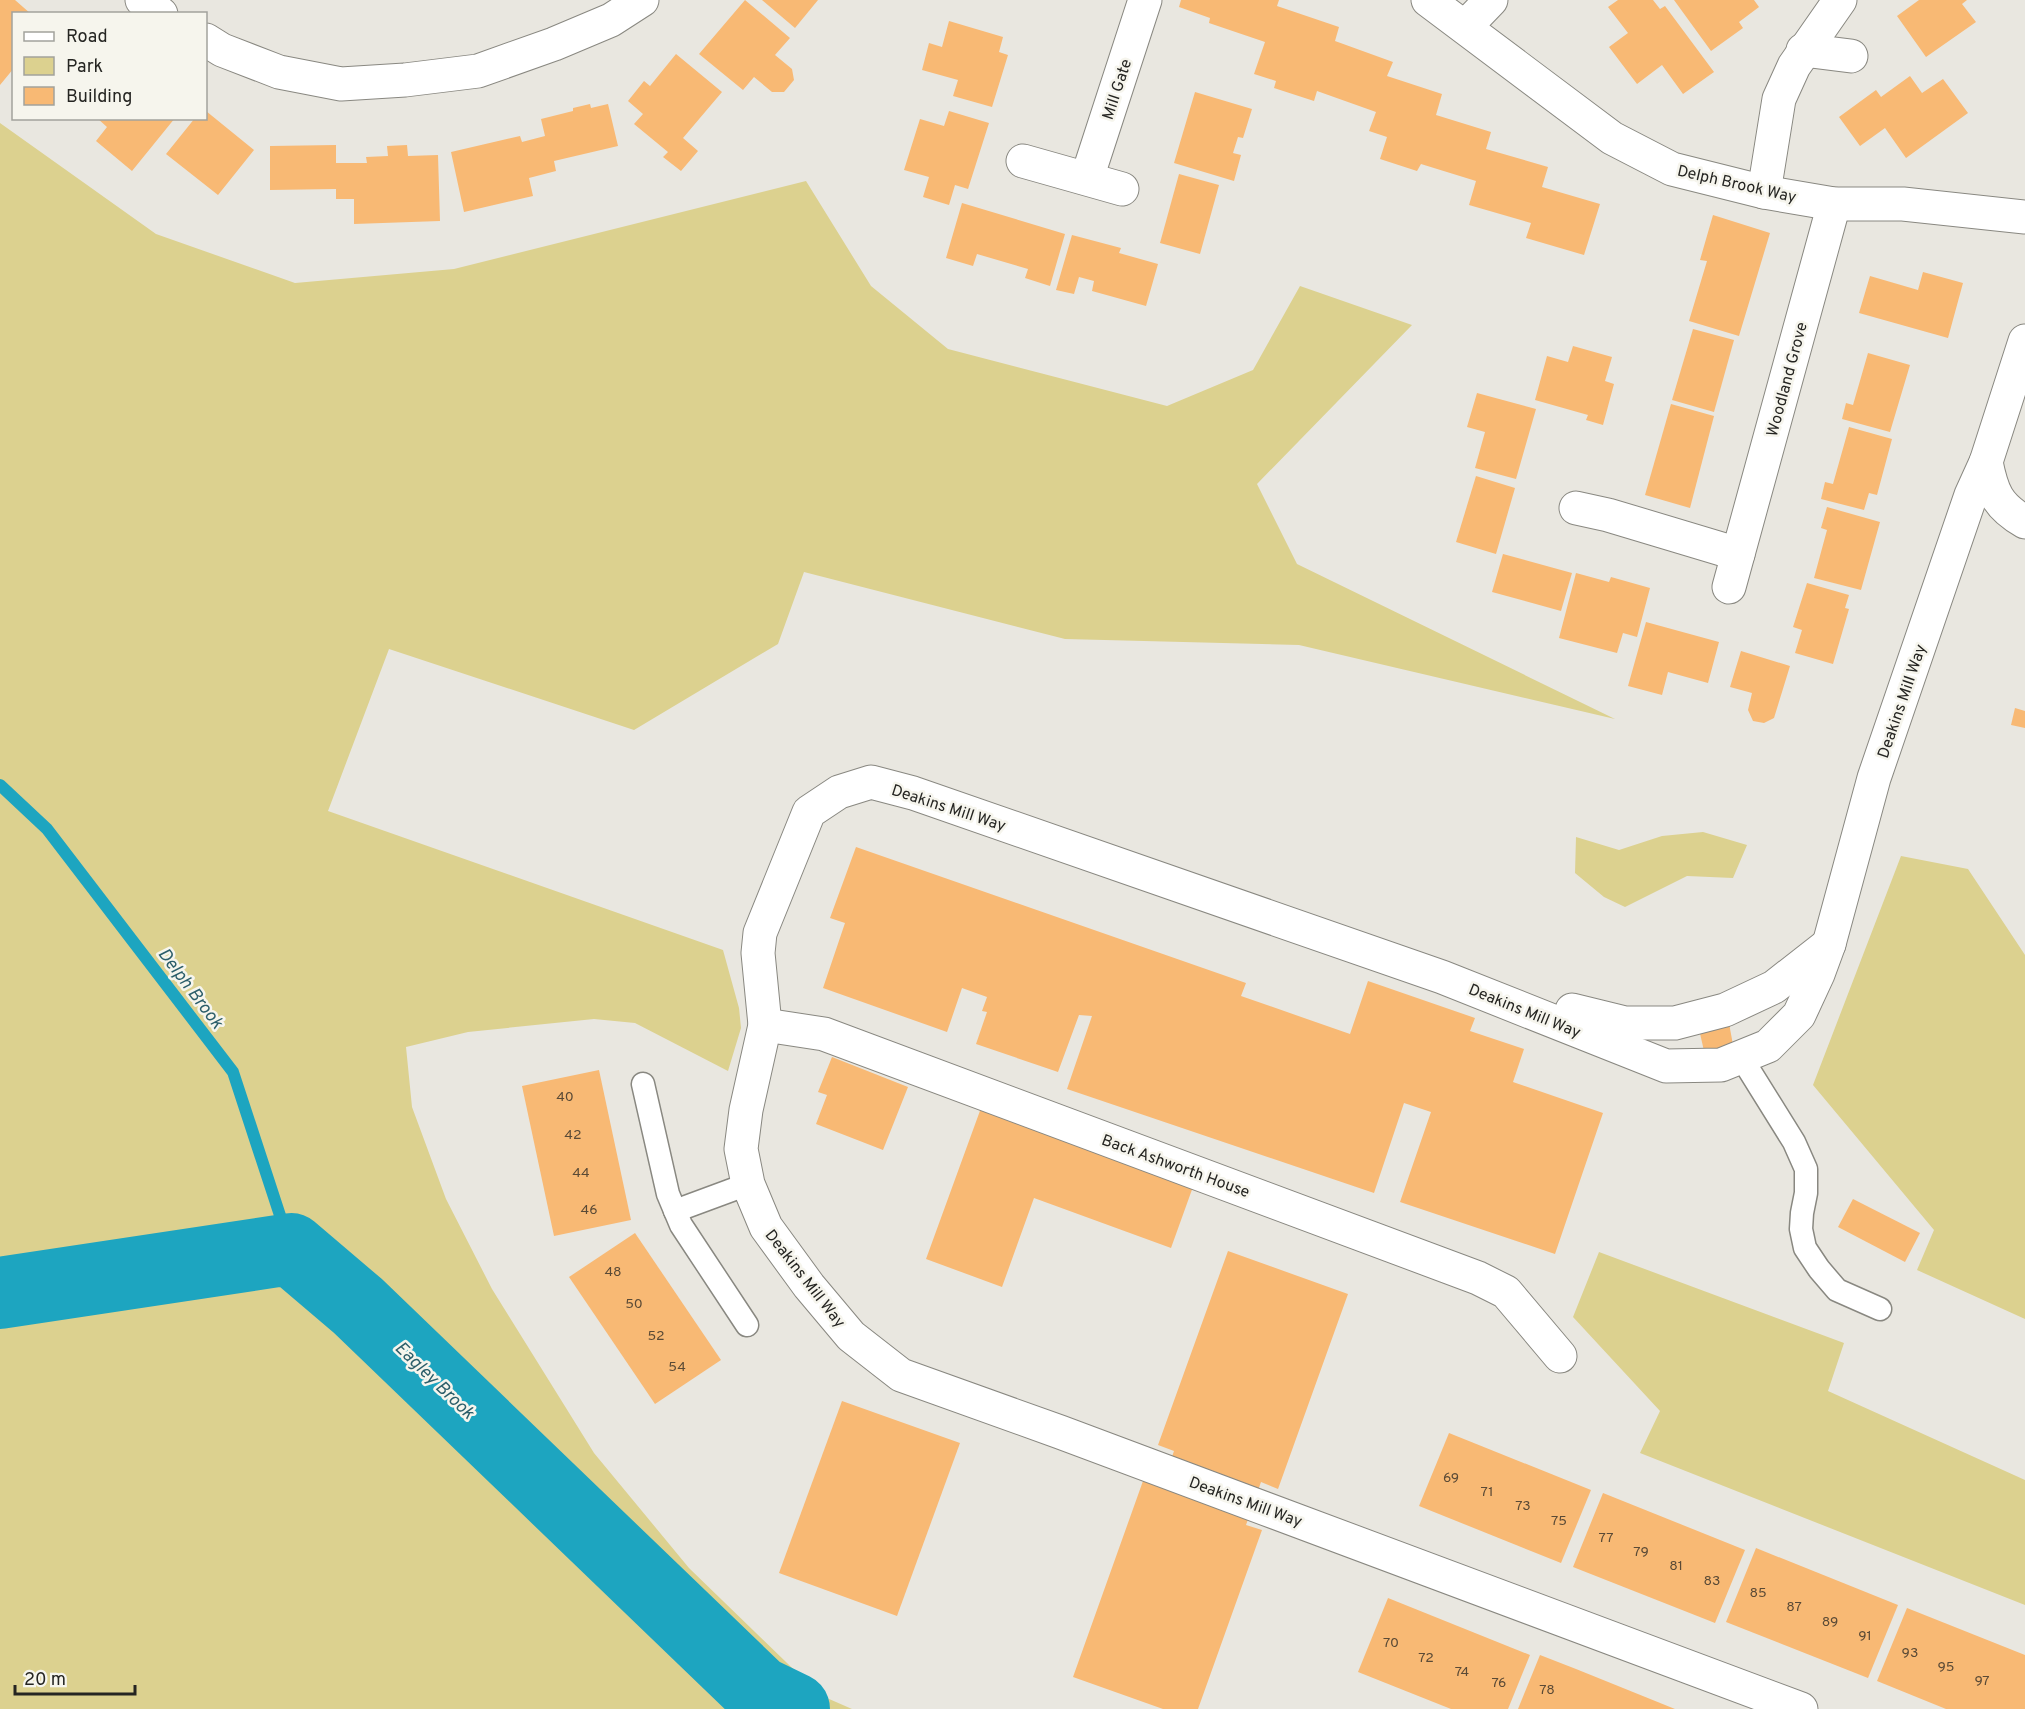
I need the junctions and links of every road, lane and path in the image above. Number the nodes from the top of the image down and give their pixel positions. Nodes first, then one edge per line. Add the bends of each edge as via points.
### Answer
1 (142, 0) edge
2 (642, 0) edge
3 (1145, 0) edge
4 (1428, 0) edge
5 (1491, 0) edge
6 (1840, 0) edge
7 (158, 12) edge
8 (1465, 27) junction
9 (207, 41) edge
10 (1803, 50) junction
11 (1851, 56) dead end
12 (1023, 161) dead end
13 (1087, 178) junction
14 (1122, 189) dead end
15 (1764, 192) junction
16 (1834, 204) junction
17 (2025, 217) edge
18 (2025, 341) edge
19 (1986, 462) junction
20 (1576, 508) dead end
21 (2025, 522) edge
22 (1738, 554) junction
23 (1729, 587) dead end
24 (1829, 944) junction
25 (1442, 977) junction
26 (765, 1025) junction
27 (1741, 1057) junction
28 (643, 1084) dead end
29 (748, 1184) junction
30 (675, 1211) junction
31 (1880, 1309) dead end
32 (747, 1325) dead end
33 (1560, 1356) dead end
34 (1801, 1709) edge

1 - 7 street
2 - 9 street via 612,20 478,71 405,80 341,84 289,74 222,50
3 - 13 street, Mill Gate
4 - 8 street, Delph Brook Way
5 - 8 street
6 - 10 street
8 - 15 street, Delph Brook Way via 1611,138 1672,169
10 - 11 street
10 - 15 street via 1779,99
12 - 13 street
13 - 14 street
15 - 16 street, Delph Brook Way
16 - 17 street, Delph Brook Way via 1903,204
16 - 22 street, Woodland Grove
18 - 19 street, Deakins Mill Way
19 - 21 street via 1991,488 2003,507
19 - 24 street, Deakins Mill Way via 1971,495 1874,778
20 - 22 street via 1610,507
22 - 23 street, Woodland Grove
24 - 25 street, Deakins Mill Way via 1774,987 1725,1010 1675,1023 1625,1023
24 - 27 street, Deakins Mill Way via 1799,1015 1768,1046
25 - 26 street, Deakins Mill Way via 913,793 871,782 839,792 809,812 760,933 758,953
25 - 27 street, Deakins Mill Way via 1666,1066 1721,1065
26 - 29 street, Deakins Mill Way via 741,1149
26 - 33 street, Back Ashworth House via 824,1034 1478,1278 1506,1292
27 - 31 lane via 1794,1142 1806,1169 1801,1229 1804,1248 1837,1290
28 - 30 lane
29 - 30 lane
29 - 34 street, Deakins Mill Way via 765,1227 809,1286 851,1336 901,1375
30 - 32 lane

